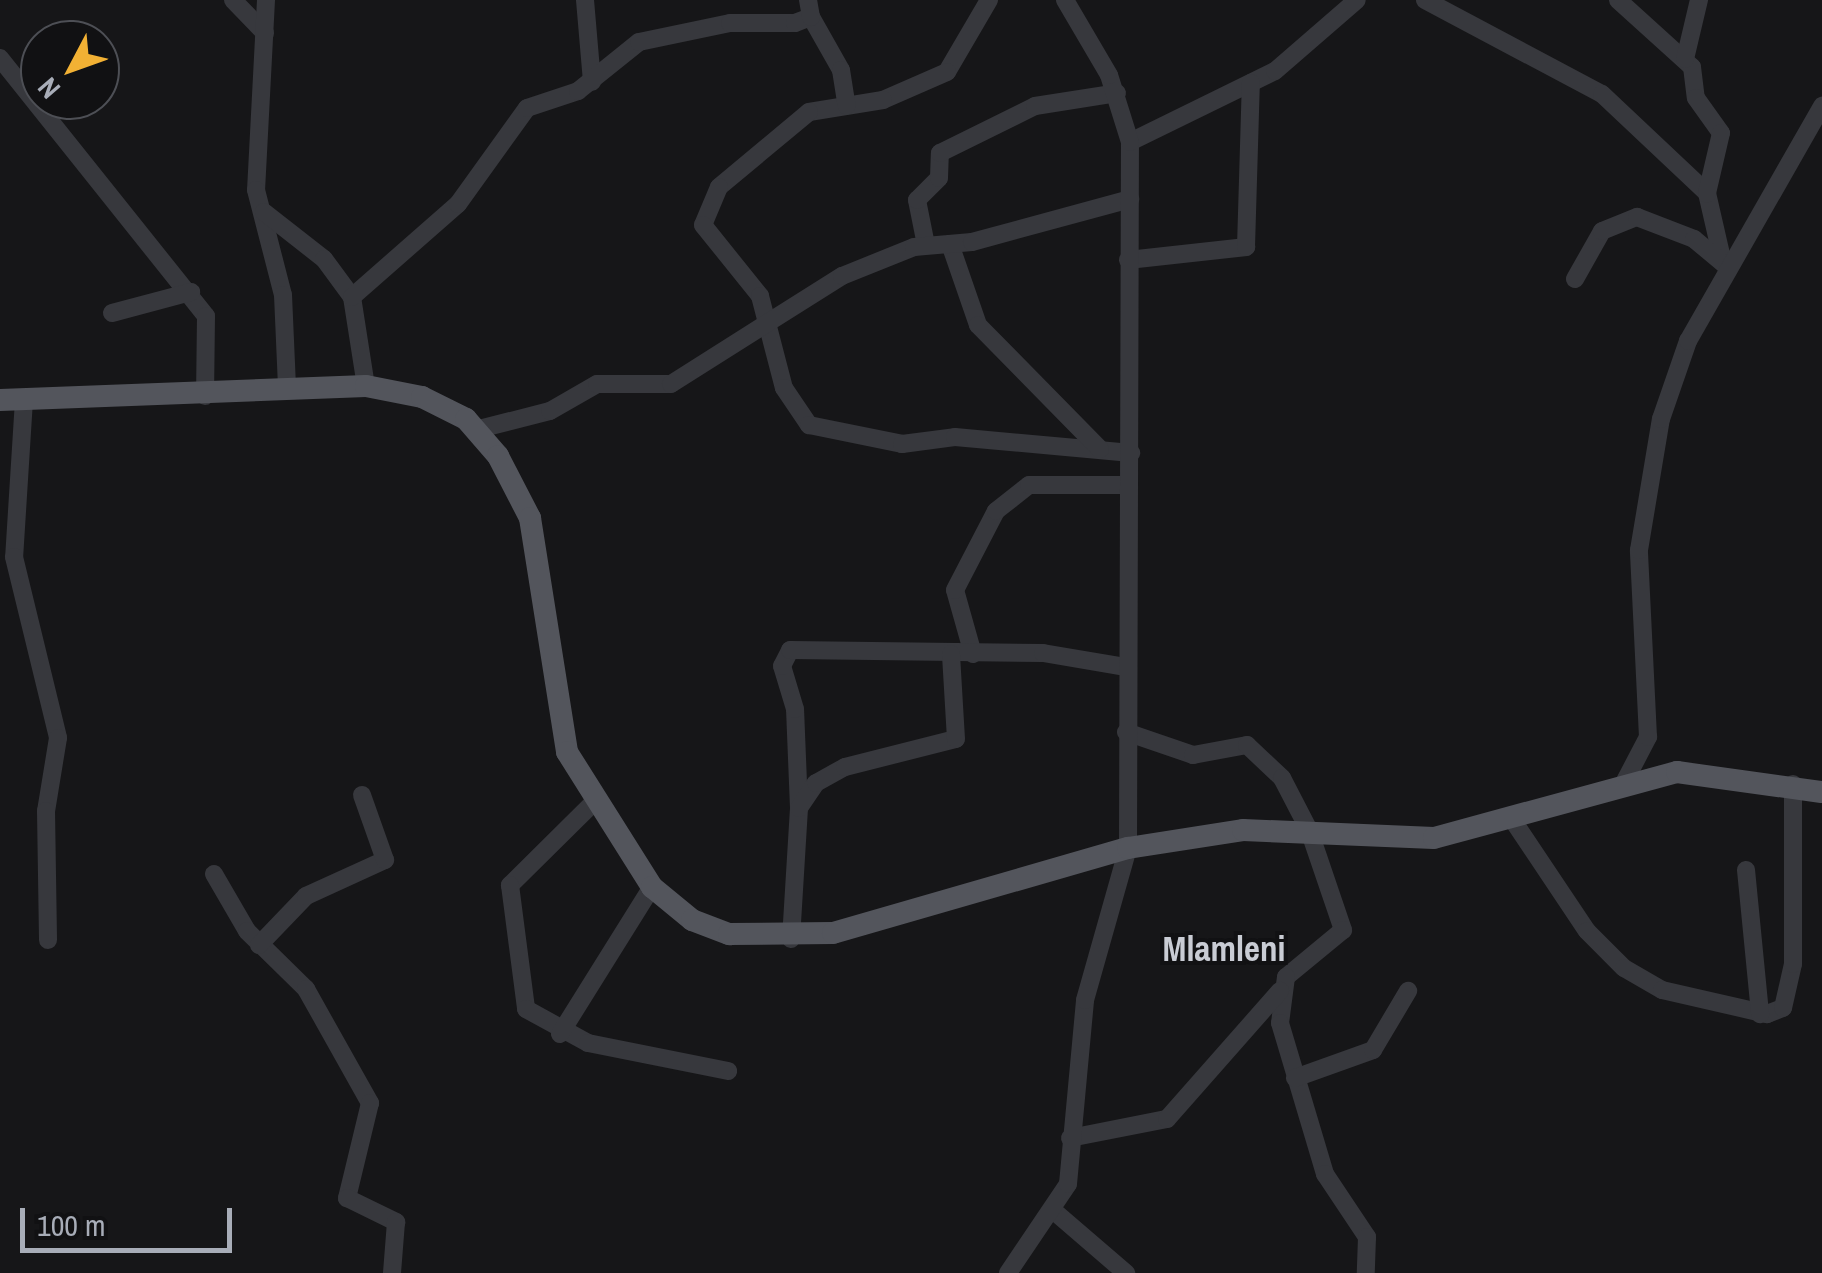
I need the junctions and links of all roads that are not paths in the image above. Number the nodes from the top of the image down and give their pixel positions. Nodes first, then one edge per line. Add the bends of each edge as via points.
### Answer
1 (233, 0) edge
2 (266, 0) edge
3 (585, 0) edge
4 (990, 0) edge
5 (1066, 0) edge
6 (1357, 0) edge
7 (1425, 0) edge
8 (1618, 0) edge
9 (1699, 0) edge
10 (810, 8) edge
11 (264, 34) junction
12 (0, 58) edge
13 (1685, 59) junction
14 (592, 82) junction
15 (1251, 83) junction
16 (1117, 93) junction
17 (847, 106) junction
18 (1822, 106) edge
19 (1130, 142) junction
20 (1708, 193) junction
21 (1130, 200) junction
22 (264, 212) junction
23 (950, 244) junction
24 (926, 245) junction
25 (1128, 260) junction
26 (1726, 266) junction
27 (1575, 279) dead end
28 (192, 292) junction
29 (352, 298) junction
30 (112, 314) dead end
31 (772, 322) junction
32 (287, 385) junction
33 (366, 386) junction
34 (205, 396) junction
35 (0, 400) edge
36 (24, 400) junction
37 (479, 429) junction
38 (1100, 449) junction
39 (1131, 453) junction
40 (1130, 485) junction
41 (7, 558) edge
42 (951, 654) junction
43 (973, 654) junction
44 (1126, 667) junction
45 (1126, 732) junction
46 (1648, 737) junction
47 (1678, 772) junction
48 (1625, 780) junction
49 (1793, 784) junction
50 (1822, 792) edge
51 (362, 796) dead end
52 (593, 803) junction
53 (799, 808) junction
54 (1510, 816) junction
55 (1309, 830) junction
56 (1128, 848) junction
57 (1746, 870) dead end
58 (214, 874) dead end
59 (652, 887) junction
60 (791, 939) junction
61 (48, 940) dead end
62 (259, 944) junction
63 (1280, 991) junction
64 (1408, 991) dead end
65 (1760, 1014) junction
66 (560, 1034) junction
67 (728, 1072) dead end
68 (1295, 1078) junction
69 (1070, 1138) junction
70 (1055, 1212) junction
71 (392, 1273) edge
72 (1008, 1273) edge
73 (1126, 1273) edge
74 (1366, 1273) edge

1 - 11 street
2 - 11 street
3 - 14 street
4 - 17 street via 948,72
5 - 16 street
6 - 15 street via 1296,57
7 - 20 street via 1579,79
8 - 13 street
9 - 13 street
10 - 14 street via 639,42
10 - 17 street via 841,70
11 - 22 street via 256,172
12 - 28 street
13 - 20 street via 1696,98 1722,133
14 - 29 street via 516,117 458,204
15 - 19 street
15 - 25 street via 1246,247
16 - 19 street
16 - 24 street via 1035,106 940,153 937,184 917,200
17 - 31 street via 809,112 719,188 705,210 710,240
18 - 26 street
19 - 21 street
20 - 26 street
21 - 23 street
21 - 25 street
22 - 29 street via 324,259
22 - 32 street via 283,295
23 - 24 street
23 - 38 street via 978,325
24 - 31 street via 842,276
25 - 39 street
26 - 27 street via 1694,239 1637,217 1602,231
26 - 46 street via 1688,341 1645,478
28 - 30 street
28 - 34 street via 211,327
29 - 33 street
31 - 37 street via 716,348 671,384 597,384 550,411
31 - 38 street via 784,388 808,424 902,444 955,438
32 - 33 main road
32 - 34 main road
33 - 37 main road via 422,396
34 - 36 main road
35 - 36 main road
36 - 41 street
37 - 52 main road via 530,518 558,727
38 - 39 street
39 - 40 street
40 - 43 street via 1029,486 1004,502 976,562 956,578
40 - 44 street
41 - 61 street via 58,738 46,811
42 - 43 street
42 - 53 street via 956,739 845,766 816,783
42 - 53 street via 784,653
43 - 44 street via 1043,652
44 - 45 street
45 - 55 street via 1193,755 1246,744 1282,778
45 - 56 street
46 - 47 street
46 - 48 street
47 - 48 main road
47 - 49 main road
48 - 54 main road
49 - 50 main road
49 - 65 street via 1792,964 1783,1008
51 - 62 street via 385,860 306,896
52 - 59 main road
52 - 66 street via 510,886 521,997
53 - 60 street
54 - 55 main road via 1406,841
54 - 65 street via 1587,932 1624,968 1662,990
55 - 56 main road
55 - 63 street via 1343,930
56 - 60 main road via 902,918
56 - 69 street via 1085,1000
57 - 65 street
58 - 62 street
59 - 60 main road via 692,920 730,934
59 - 66 street
62 - 71 street via 306,989 370,1103 347,1198 396,1222
63 - 68 street
63 - 69 street via 1168,1118
64 - 68 street via 1374,1050
66 - 67 street
68 - 74 street via 1324,1174 1368,1236
69 - 70 street via 1068,1184
70 - 72 street
70 - 73 street

